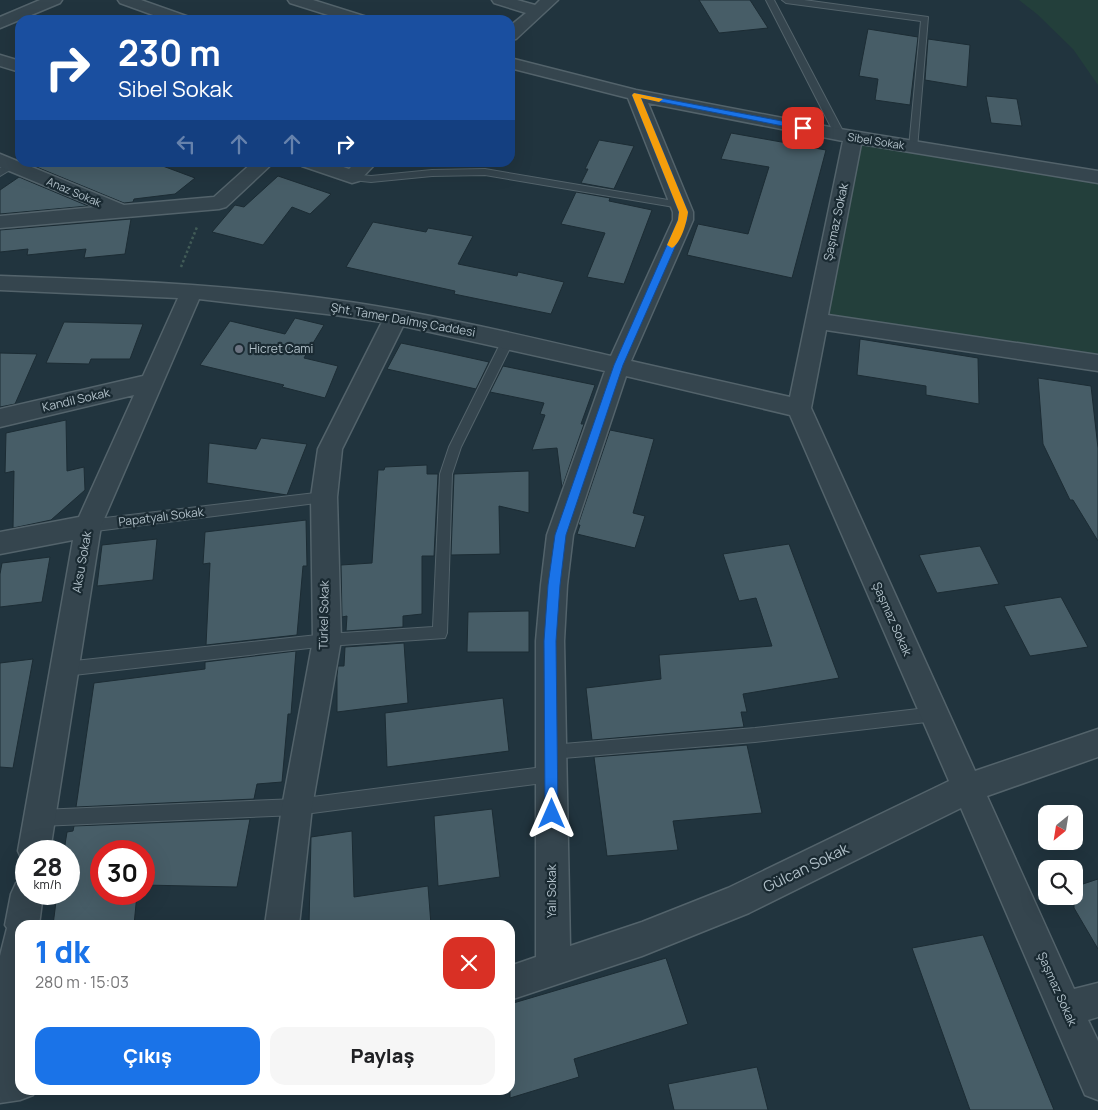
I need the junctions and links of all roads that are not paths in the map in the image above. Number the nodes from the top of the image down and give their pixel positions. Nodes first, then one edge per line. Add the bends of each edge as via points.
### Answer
1 (54, 0) edge
2 (126, 0) edge
3 (296, 0) edge
4 (500, 0) edge
5 (550, 0) edge
6 (770, 0) edge
7 (786, 0) edge
8 (537, 11) junction
9 (19, 15) edge
10 (169, 15) edge
11 (346, 15) edge
12 (15, 17) edge
13 (0, 23) edge
14 (515, 31) edge
15 (0, 60) edge
16 (515, 64) edge
17 (15, 65) edge
18 (636, 95) junction
19 (847, 136) junction
20 (914, 147) junction
21 (4, 166) edge
22 (260, 167) edge
23 (323, 167) edge
24 (363, 167) edge
25 (352, 177) junction
26 (1098, 177) edge
27 (680, 205) junction
28 (121, 211) junction
29 (0, 222) edge
30 (0, 283) edge
31 (182, 291) junction
32 (396, 317) junction
33 (815, 321) junction
34 (508, 340) junction
35 (1098, 363) edge
36 (618, 365) junction
37 (152, 382) junction
38 (799, 408) junction
39 (0, 418) edge
40 (324, 497) junction
41 (88, 526) junction
42 (0, 543) edge
43 (326, 640) junction
44 (65, 669) junction
45 (934, 714) junction
46 (1098, 743) edge
47 (551, 763) junction
48 (968, 788) junction
49 (297, 807) junction
50 (40, 818) junction
51 (36, 840) edge
52 (25, 905) edge
53 (23, 920) edge
54 (283, 920) edge
55 (15, 967) edge
56 (553, 970) junction
57 (515, 981) edge
58 (1098, 1000) edge
59 (1066, 1009) junction
60 (0, 1057) edge
61 (1098, 1082) edge
62 (15, 1083) edge
63 (0, 1085) edge

1 - 9 street
2 - 10 street
3 - 11 street
4 - 8 street
5 - 8 street
6 - 19 lane
7 - 20 lane via 925,19
8 - 14 street
12 - 13 street
15 - 17 street
16 - 18 street, Sibel Sokak
18 - 19 street, Sibel Sokak
18 - 27 street, Yalı Sokak
19 - 20 street, Sibel Sokak
19 - 33 street, Şaşmaz Sokak
20 - 26 street, Sibel Sokak
21 - 28 street, Anaz Sokak
22 - 28 street via 220,203
23 - 25 street
24 - 25 street
25 - 27 lane via 371,179 485,172
27 - 36 street, Yalı Sokak via 683,220
28 - 29 street
30 - 31 street, Şht. Tamer Dalmış Caddesi
31 - 32 street, Şht. Tamer Dalmış Caddesi via 266,298
31 - 37 street, Aksu Sokak
32 - 34 street, Şht. Tamer Dalmış Caddesi
32 - 40 street, Türkel Sokak via 330,450
33 - 35 street
33 - 38 street, Şaşmaz Sokak
34 - 36 street, Şht. Tamer Dalmış Caddesi
34 - 43 lane via 455,447 446,474 440,633
36 - 38 street, Şht. Tamer Dalmış Caddesi
36 - 47 street, Yalı Sokak via 560,535 550,641
37 - 39 street, Kandil Sokak
37 - 41 street, Aksu Sokak
38 - 45 street, Şaşmaz Sokak
40 - 41 lane, Papatyalı Sokak
40 - 43 street, Türkel Sokak
41 - 42 street, Papatyalı Sokak
41 - 44 street, Aksu Sokak
43 - 44 lane
43 - 49 street, Türkel Sokak
44 - 50 street, Aksu Sokak
45 - 47 lane
45 - 48 street, Şaşmaz Sokak
46 - 48 street, Gülcan Sokak
47 - 49 lane
47 - 56 street, Yalı Sokak
48 - 56 street, Gülcan Sokak via 737,901
48 - 59 street, Şaşmaz Sokak
49 - 50 lane
49 - 54 street, Türkel Sokak
50 - 51 street, Aksu Sokak
52 - 53 street
55 - 60 street
56 - 57 street, Gülcan Sokak
58 - 59 street
59 - 61 street, Şaşmaz Sokak
62 - 63 street

